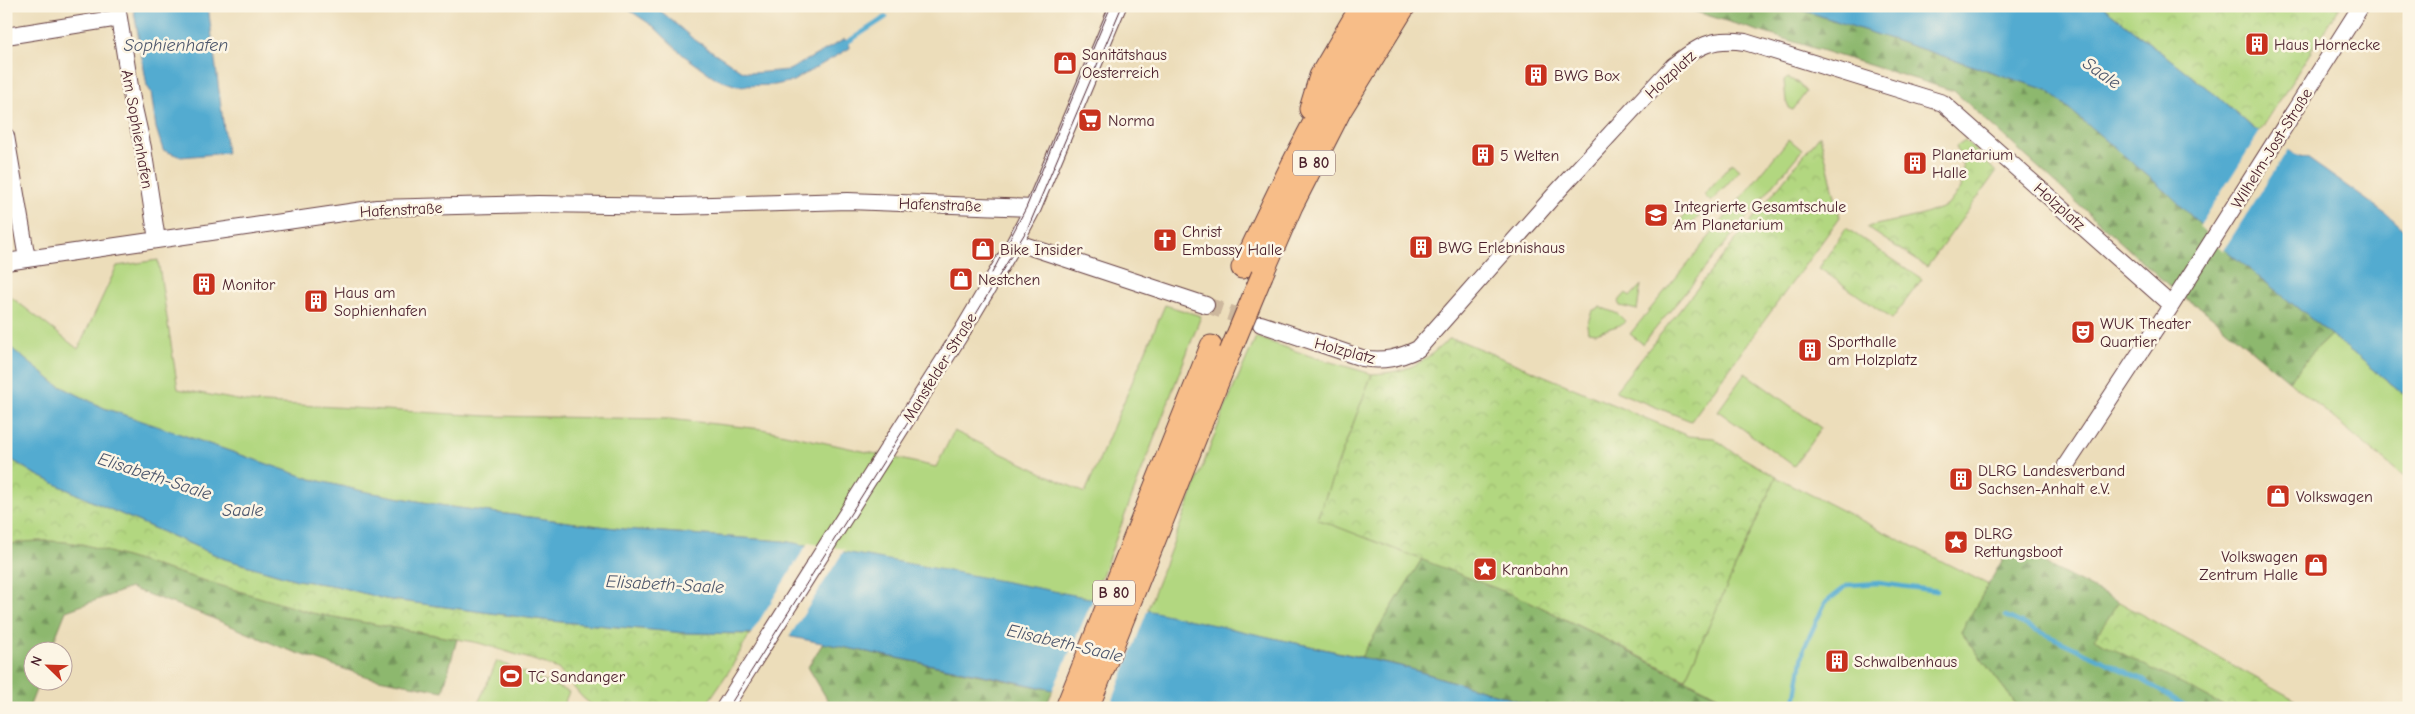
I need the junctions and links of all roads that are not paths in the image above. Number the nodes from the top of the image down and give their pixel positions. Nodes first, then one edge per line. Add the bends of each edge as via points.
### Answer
1 (1118, 6) edge
2 (1360, 6) edge
3 (1382, 6) edge
4 (1405, 6) edge
5 (1421, 6) edge
6 (2361, 6) edge
7 (118, 12) edge
8 (6, 36) edge
9 (1374, 55) junction
10 (6, 136) edge
11 (1299, 148) junction
12 (1033, 208) junction
13 (157, 240) junction
14 (1015, 242) junction
15 (27, 258) junction
16 (6, 262) edge
17 (1252, 272) junction
18 (1206, 305) tunnel mouth
19 (2171, 306) junction
20 (1261, 324) tunnel mouth
21 (2066, 465) dead end
22 (1168, 480) junction
23 (724, 708) edge
24 (1066, 708) edge
25 (1088, 708) edge

1 - 12 street, Mansfelder Straße
2 - 11 main road via 1320,76
3 - 11 main road, B 80
4 - 9 main road, B 80
5 - 9 main road
6 - 19 street, Wilhelm-Jost-Straße
7 - 8 street, Am Sophienhafen
7 - 13 street, Am Sophienhafen
9 - 17 main road, B 80 via 1340,110 1292,206
10 - 15 street
11 - 17 main road, B 80 via 1281,184
12 - 13 street, Hafenstraße via 848,201 377,208
12 - 14 street, Mansfelder Straße
13 - 15 street, Hafenstraße
14 - 18 street
14 - 23 street, Mansfelder Straße via 963,330
15 - 16 street, Hafenstraße
17 - 22 main road, B 80, bridge
19 - 20 street, Holzplatz via 1943,103 1745,42 1720,40 1691,52 1673,66 1418,349 1377,361
19 - 21 street
22 - 24 main road, B 80
22 - 25 main road, B 80

